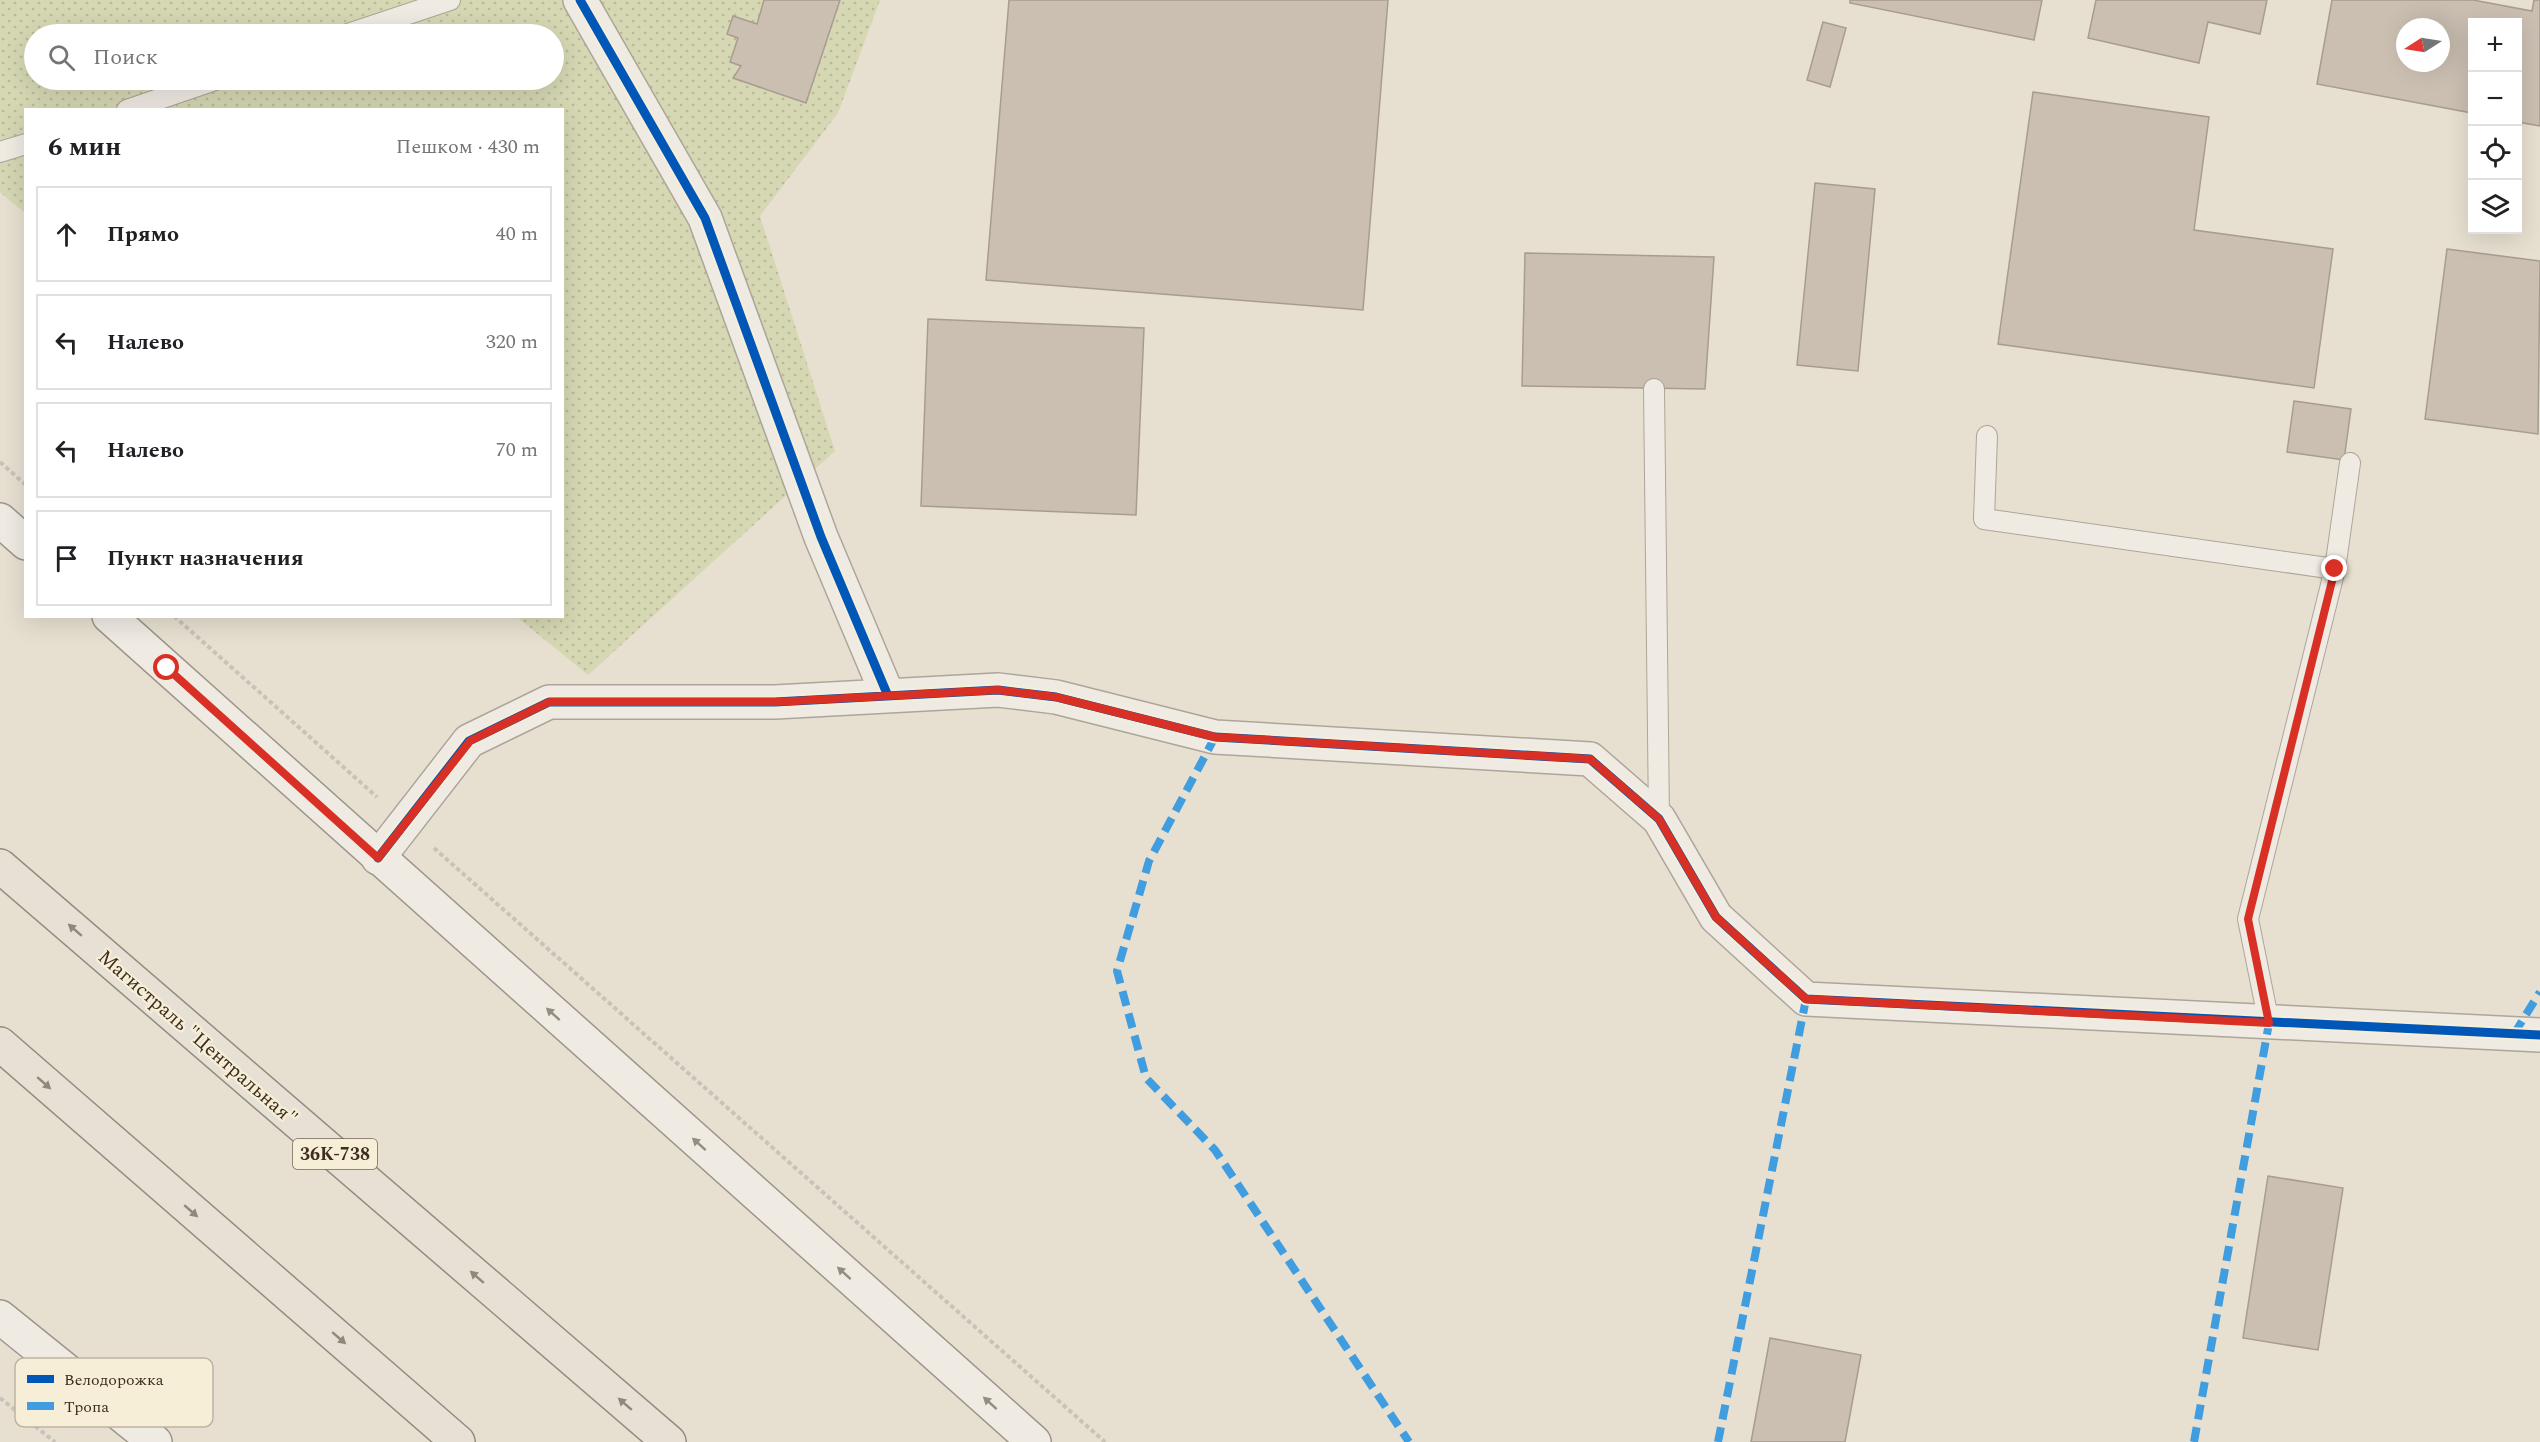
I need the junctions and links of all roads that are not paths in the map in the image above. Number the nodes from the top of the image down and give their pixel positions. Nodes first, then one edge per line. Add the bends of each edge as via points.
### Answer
1 (450, 0) edge
2 (580, 0) edge
3 (378, 24) edge
4 (186, 90) edge
5 (133, 108) edge
6 (24, 145) edge
7 (0, 152) edge
8 (1654, 388) dead end
9 (1987, 436) dead end
10 (2350, 463) dead end
11 (0, 520) edge
12 (24, 541) edge
13 (2335, 569) junction
14 (111, 618) edge
15 (888, 696) junction
16 (1659, 819) junction
17 (378, 858) junction
18 (0, 866) edge
19 (2269, 1023) junction
20 (2540, 1035) edge
21 (0, 1044) edge
22 (0, 1317) edge
23 (51, 1358) edge
24 (136, 1427) edge
25 (155, 1442) edge
26 (458, 1442) edge
27 (669, 1442) edge
28 (1034, 1442) edge

1 - 3 lane
2 - 15 street via 705,218 821,537
4 - 5 lane
6 - 7 lane
8 - 16 lane
9 - 13 lane via 1984,519
10 - 13 lane
11 - 12 street
13 - 19 lane via 2248,919
14 - 17 street
15 - 16 street via 998,690 1056,697 1215,737 1590,759
15 - 17 street via 775,702 549,702 470,741
16 - 19 street via 1716,917 1806,999
28 -> 17 street
27 -> 18 main road, Магистраль "Центральная" / 36К-738
19 - 20 street
21 -> 26 main road
22 - 23 street
24 - 25 street

